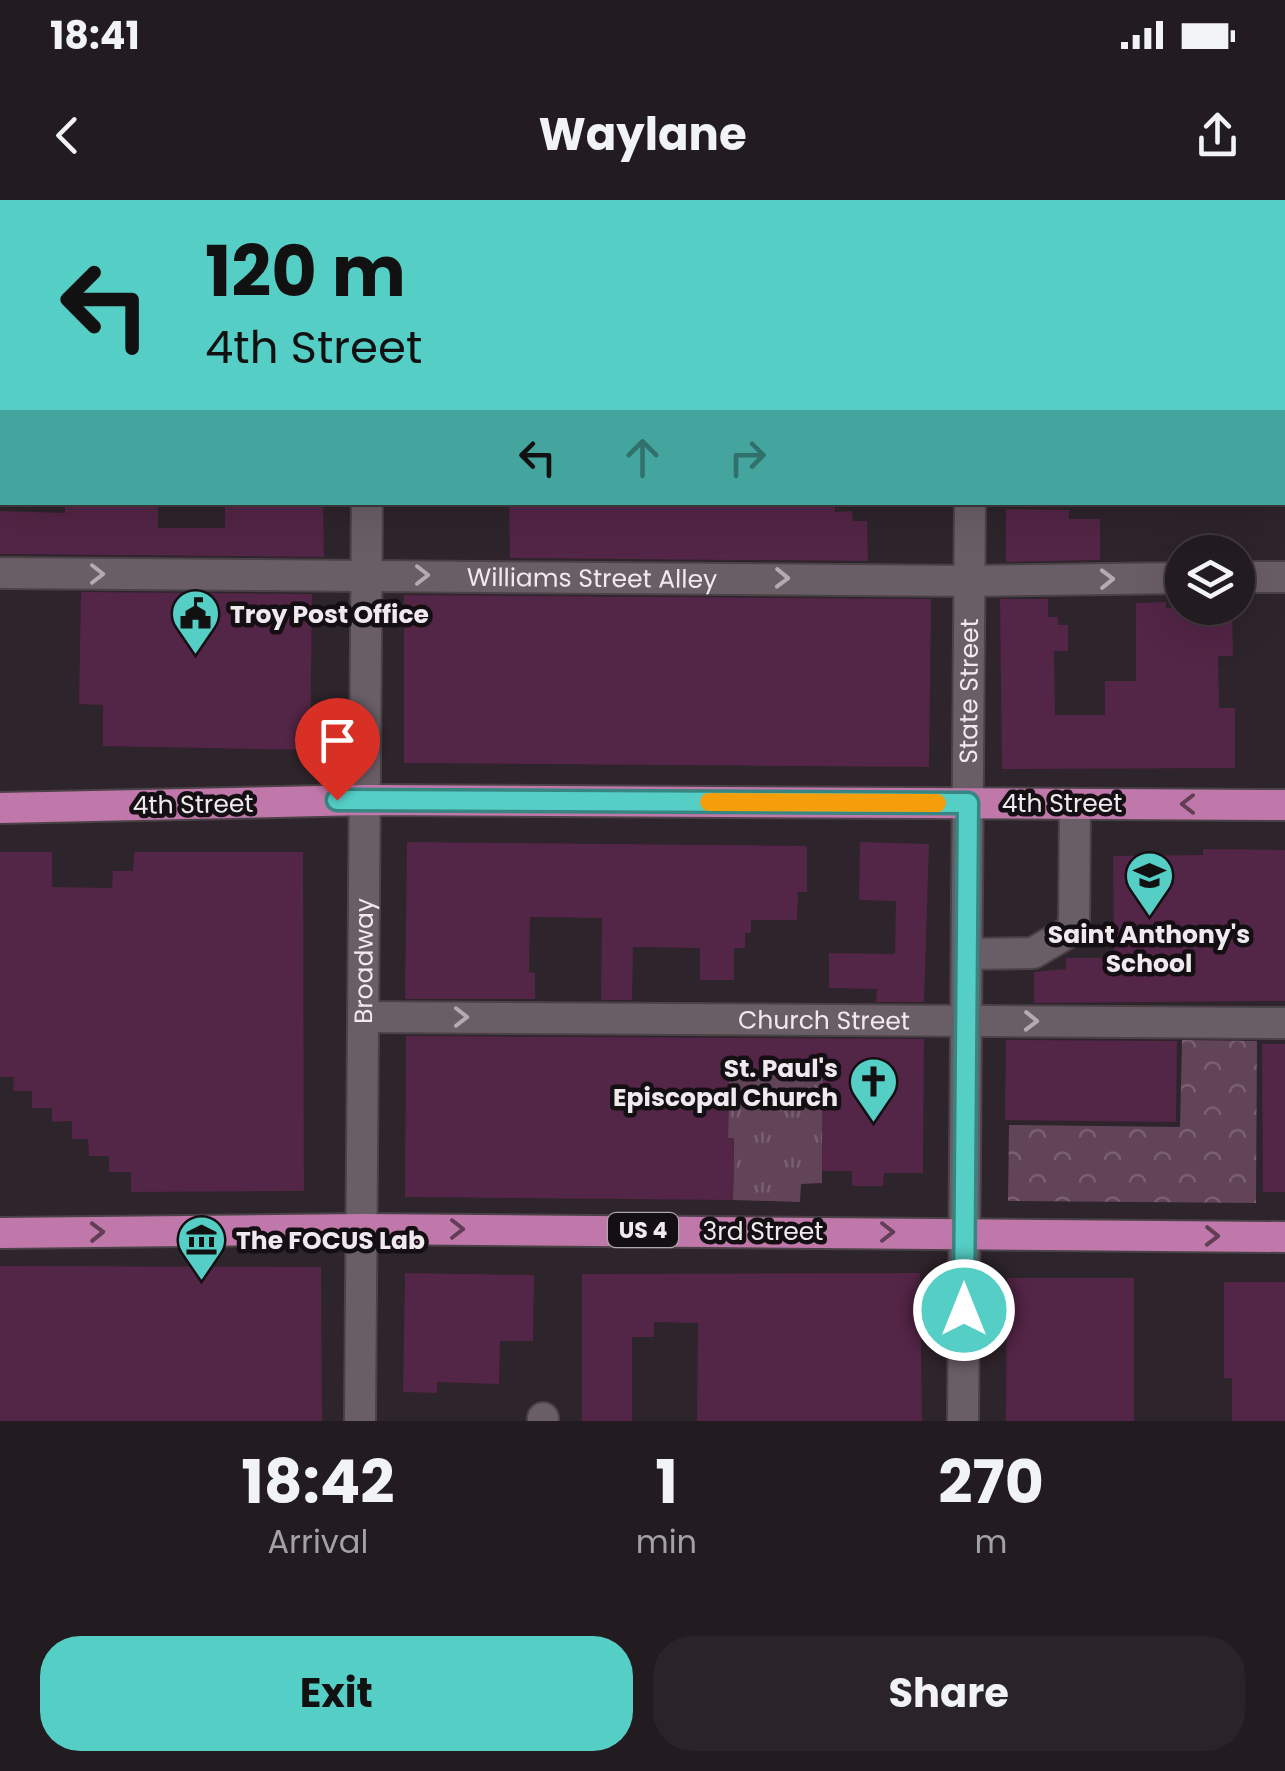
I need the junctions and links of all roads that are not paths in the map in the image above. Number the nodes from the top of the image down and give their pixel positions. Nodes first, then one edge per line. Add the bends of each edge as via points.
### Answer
1 (367, 505) edge
2 (970, 505) edge
3 (0, 573) edge
4 (366, 574) junction
5 (1255, 576) edge
6 (1285, 576) edge
7 (1165, 578) edge
8 (969, 582) junction
9 (366, 800) junction
10 (968, 803) junction
11 (1075, 804) junction
12 (1285, 805) edge
13 (0, 808) edge
14 (967, 954) junction
15 (364, 1017) junction
16 (966, 1020) junction
17 (1285, 1023) edge
18 (362, 1228) junction
19 (965, 1232) junction
20 (0, 1233) edge
21 (1285, 1237) edge
22 (360, 1421) edge
23 (963, 1421) edge

1 - 4 street, Broadway
2 - 8 street, State Street
3 -> 4 street, Williams Street Alley
4 -> 8 street, Williams Street Alley via 721,570
4 - 9 street, Broadway
5 - 6 street
8 -> 7 street, Williams Street Alley
8 - 10 street, State Street
9 - 10 main road, 4th Street
9 - 13 main road, 4th Street
9 - 15 street, Broadway
10 - 11 main road, 4th Street
10 - 14 street, State Street
12 -> 11 main road, 4th Street
11 - 14 street via 1074,929 1032,953
14 - 16 street, State Street
15 -> 16 street, Church Street
15 - 18 street, Broadway
16 -> 17 street, Church Street
16 - 19 street, State Street
18 -> 19 main road, 3rd Street / US 4
20 -> 18 main road, 3rd Street / US 4
18 - 22 street, Broadway
19 -> 21 main road, 3rd Street / US 4
19 - 23 street, State Street

